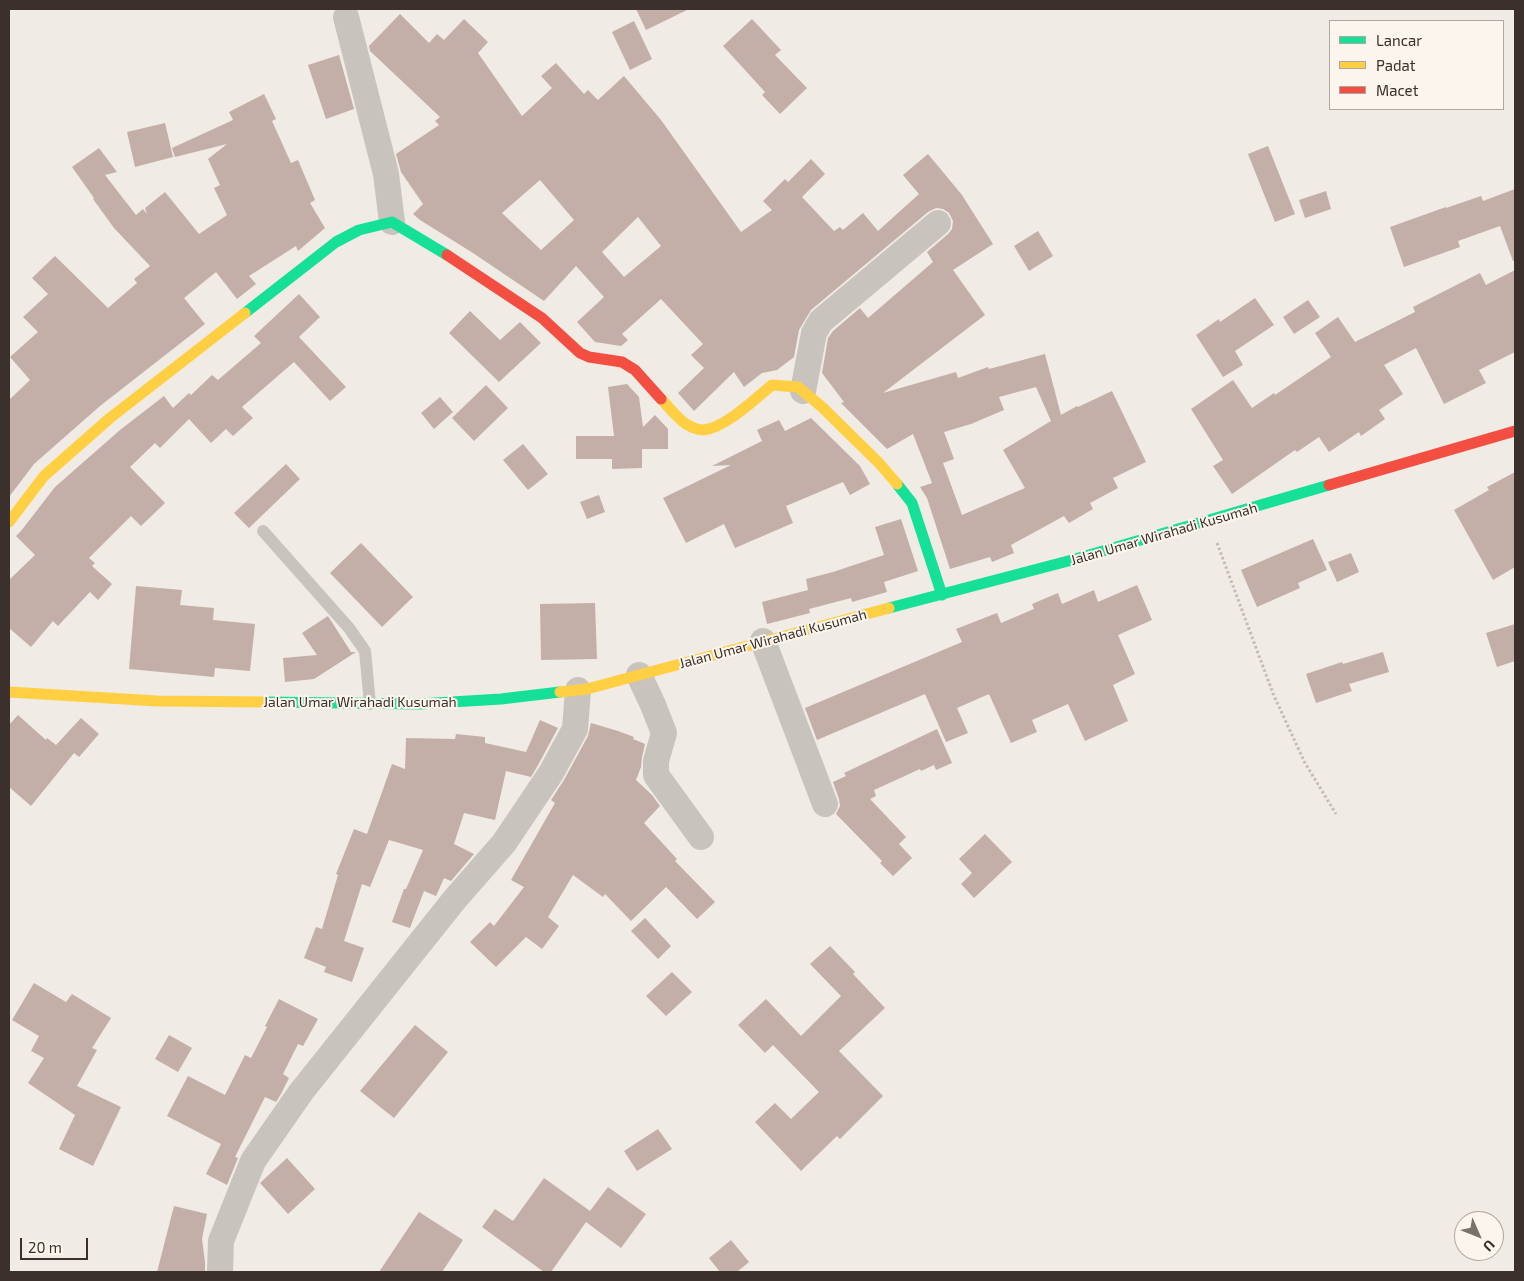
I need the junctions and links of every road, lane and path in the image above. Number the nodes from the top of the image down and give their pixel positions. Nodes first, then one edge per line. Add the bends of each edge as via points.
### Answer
1 (346, 17) dead end
2 (392, 222) junction
3 (938, 223) dead end
4 (803, 391) junction
5 (1515, 431) edge
6 (1209, 521) junction
7 (9, 522) edge
8 (263, 531) dead end
9 (942, 595) junction
10 (763, 641) junction
11 (639, 675) junction
12 (578, 690) junction
13 (9, 692) edge
14 (370, 704) junction
15 (826, 804) dead end
16 (1336, 814) dead end
17 (701, 837) dead end
18 (220, 1272) edge

1 - 2 street via 386,174
2 - 4 main road via 542,318 580,353 622,362 635,370 684,423 694,429 715,427 772,385 798,387
2 - 7 main road via 359,230 336,242 110,418 44,476
3 - 4 street via 821,321 814,333
4 - 9 main road via 879,463 912,503
5 - 6 main road, Jalan Umar Wirahadi Kusumah
6 - 9 main road, Jalan Umar Wirahadi Kusumah
6 - 16 path via 1274,696 1305,763
8 - 14 lane via 349,628 364,652
9 - 10 main road, Jalan Umar Wirahadi Kusumah
10 - 11 main road, Jalan Umar Wirahadi Kusumah
10 - 15 street
11 - 12 main road, Jalan Umar Wirahadi Kusumah
11 - 17 street via 664,734 656,761 656,775
12 - 14 main road, Jalan Umar Wirahadi Kusumah via 501,699
12 - 18 street via 575,729 551,774 504,843 301,1092 253,1161 222,1241
13 - 14 main road, Jalan Umar Wirahadi Kusumah via 157,701

